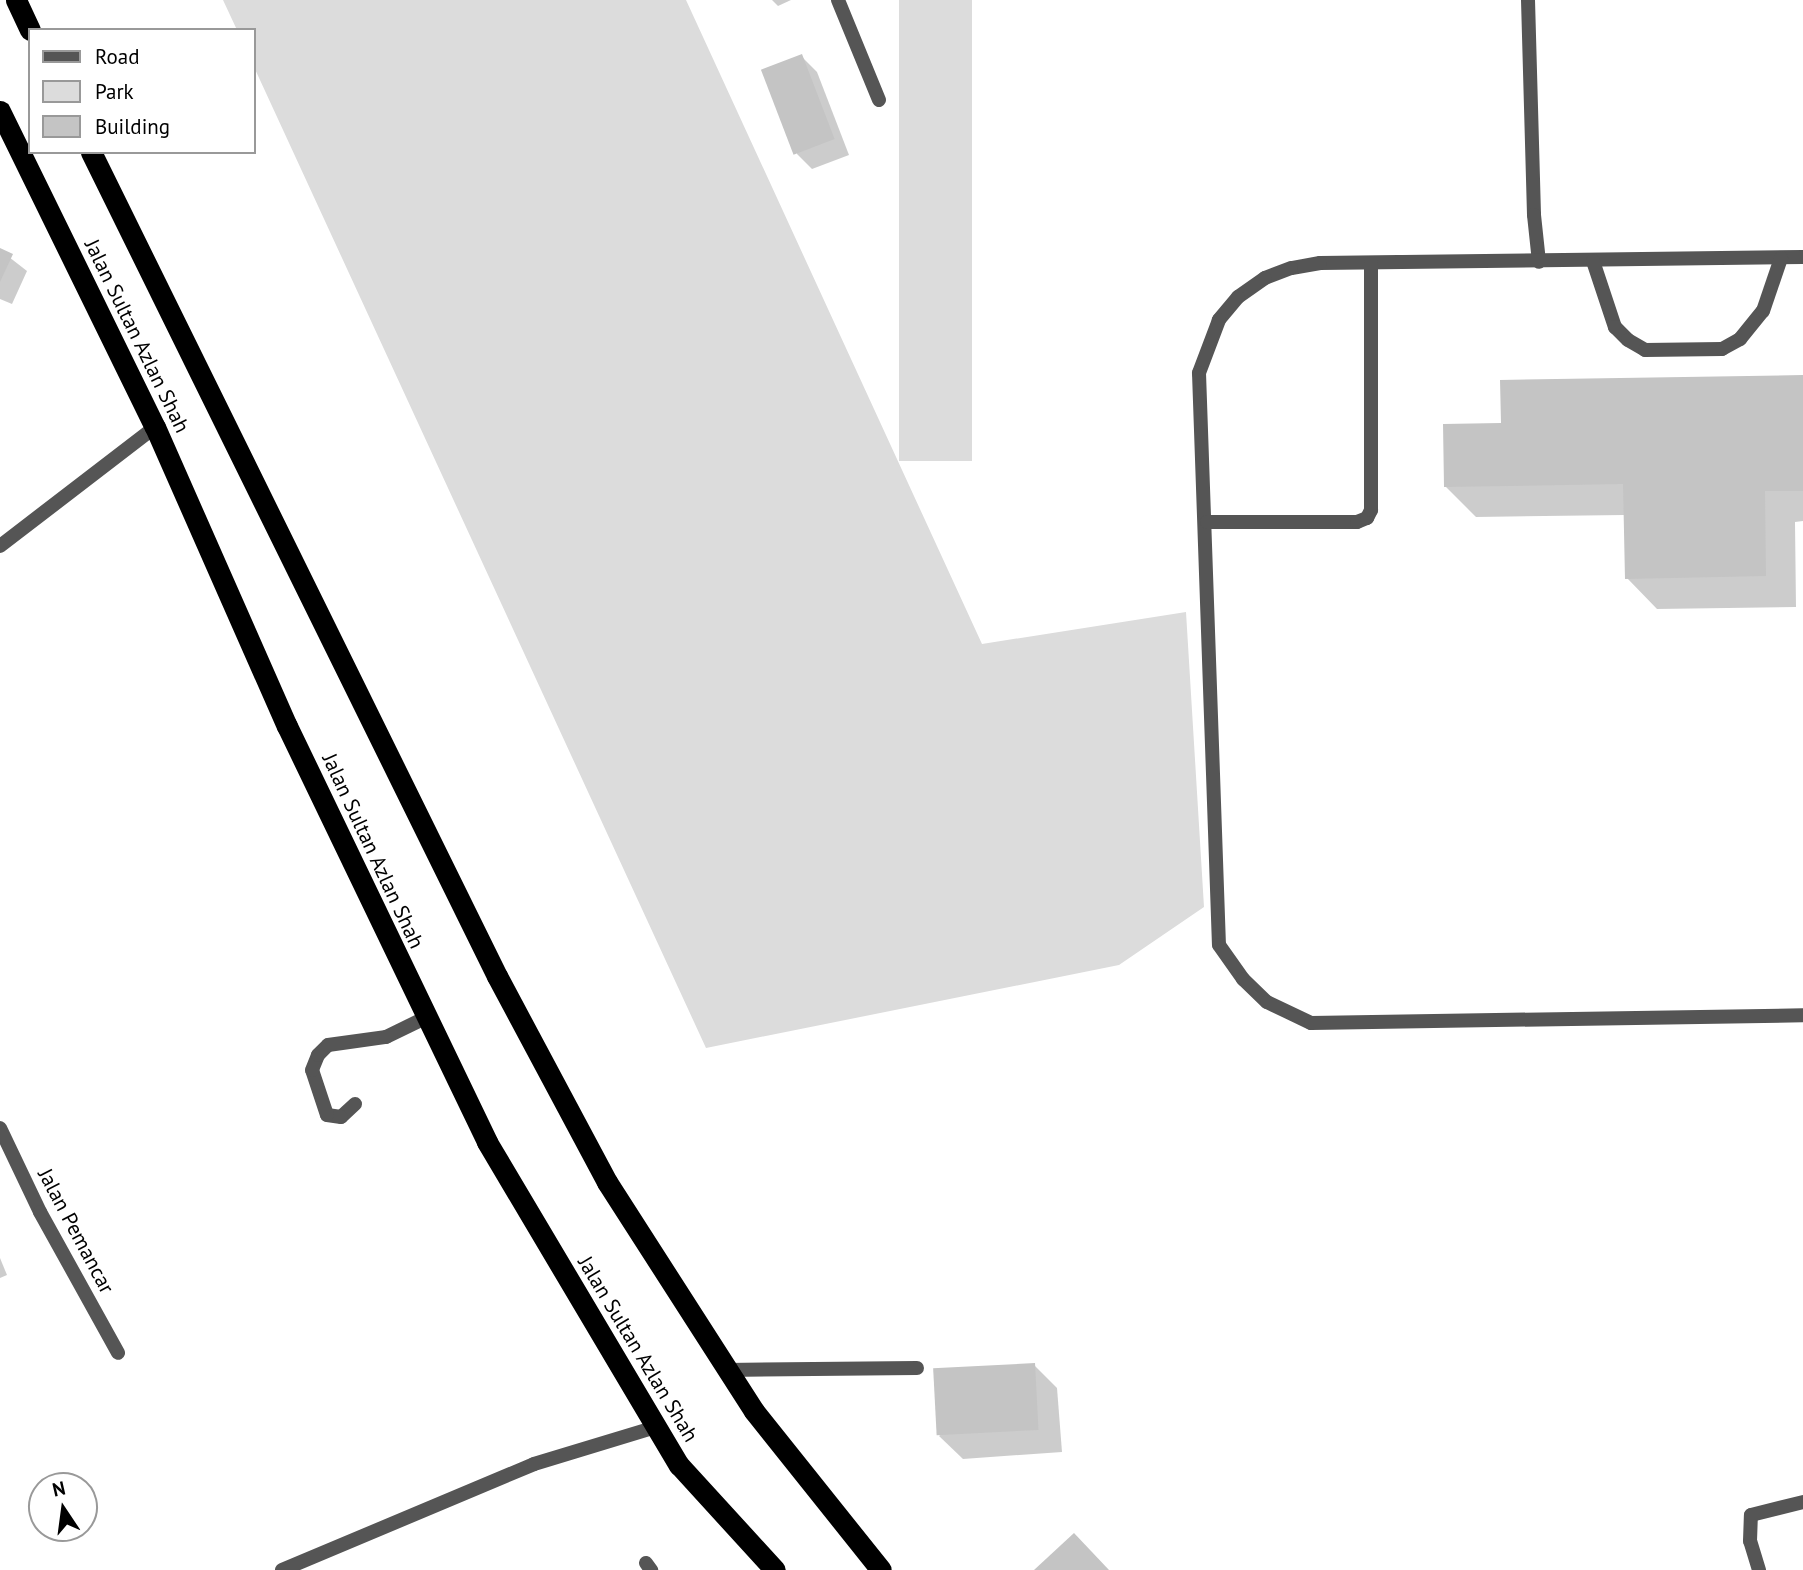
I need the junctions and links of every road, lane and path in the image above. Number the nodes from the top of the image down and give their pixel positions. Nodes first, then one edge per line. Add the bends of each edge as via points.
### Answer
1 (16, 0) edge
2 (838, 0) edge
3 (1528, 0) edge
4 (29, 28) edge
5 (879, 100) dead end
6 (0, 111) edge
7 (92, 154) edge
8 (1803, 257) edge
9 (1781, 258) junction
10 (1539, 261) junction
11 (1593, 261) junction
12 (1371, 263) junction
13 (155, 427) junction
14 (1207, 522) junction
15 (0, 546) edge
16 (1803, 1014) edge
17 (425, 1018) junction
18 (355, 1104) dead end
19 (0, 1128) edge
20 (118, 1353) dead end
21 (917, 1368) dead end
22 (726, 1370) junction
23 (656, 1427) junction
24 (1803, 1502) edge
25 (282, 1570) edge
26 (775, 1570) edge
27 (881, 1570) edge
28 (1759, 1570) edge

1 - 4 highway
2 - 5 street
3 - 10 street
6 - 13 highway, Jalan Sultan Azlan Shah
7 - 22 highway, Jalan Sultan Azlan Shah via 534,1048 607,1182
8 - 9 street
9 - 11 street
9 - 11 street via 1763,311 1740,339 1722,349 1645,350 1628,340 1615,327
10 - 11 street
10 - 12 street
12 - 14 street via 1291,268 1265,278 1238,297 1219,320 1199,373
12 - 14 street via 1371,510 1367,519 1357,523
13 - 15 street
13 - 17 highway, Jalan Sultan Azlan Shah via 287,726
14 - 16 street via 1219,945 1243,979 1268,1002 1311,1023
17 - 18 street via 386,1037 328,1045 318,1055 312,1070 327,1115 341,1118
17 - 23 highway, Jalan Sultan Azlan Shah via 487,1142
19 - 20 street, Jalan Pemancar via 40,1212
21 - 22 street
22 - 27 highway, Jalan Sultan Azlan Shah
23 - 25 street via 534,1464
23 - 26 highway, Jalan Sultan Azlan Shah via 679,1465
24 - 28 street via 1751,1514 1750,1541

